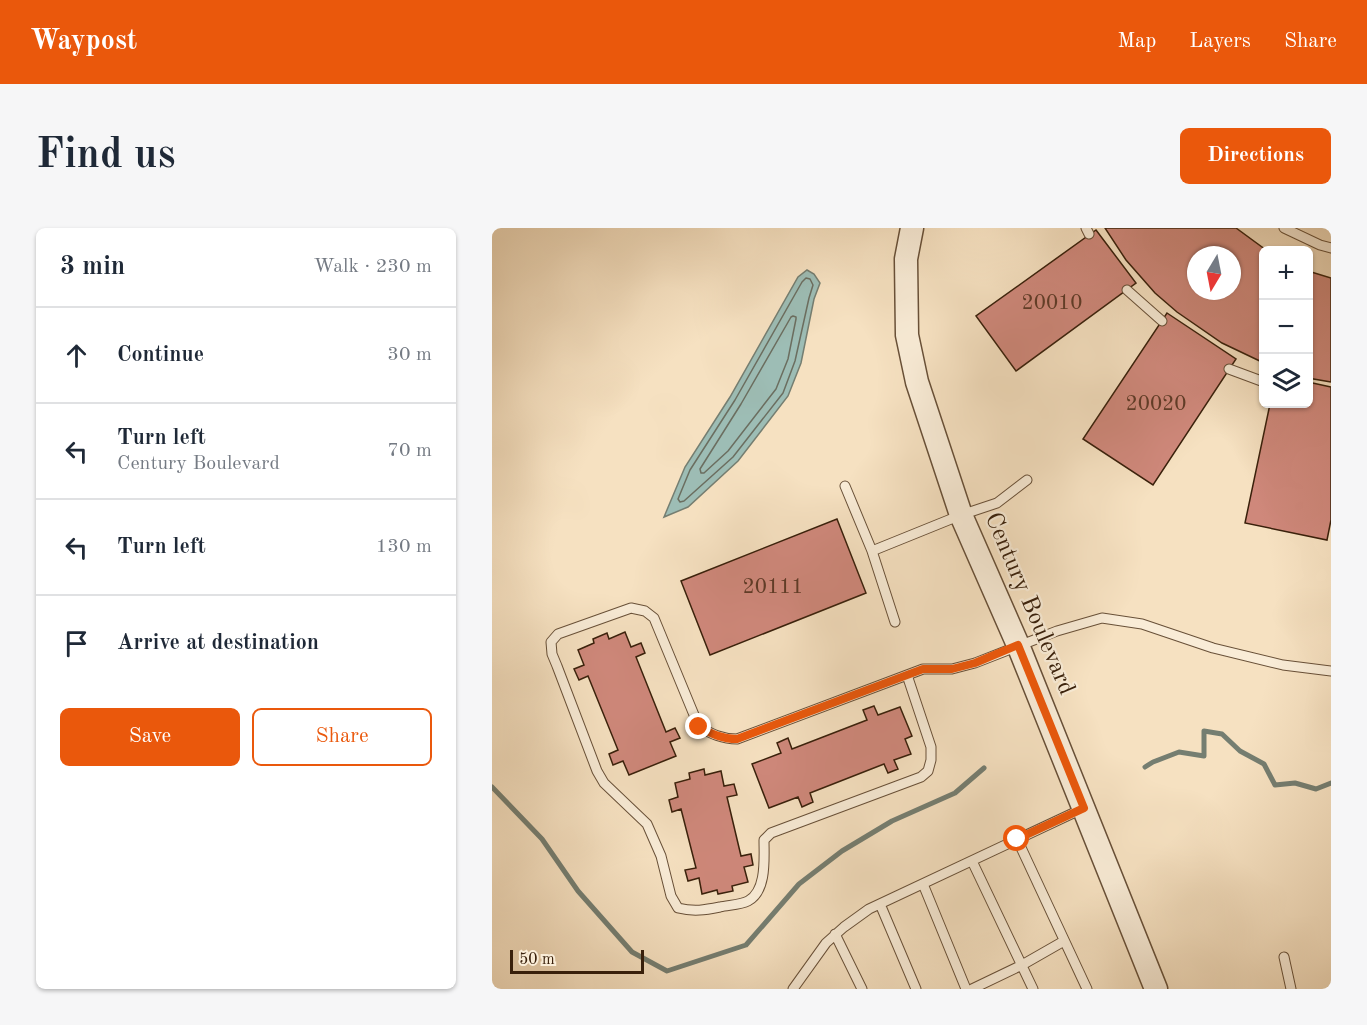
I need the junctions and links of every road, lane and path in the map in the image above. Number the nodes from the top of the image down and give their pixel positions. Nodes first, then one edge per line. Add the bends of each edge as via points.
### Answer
1 (912, 228) edge
2 (1284, 228) edge
3 (1331, 248) edge
4 (1127, 290) dead end
5 (1162, 321) dead end
6 (1229, 369) dead end
7 (1259, 380) edge
8 (1027, 480) dead end
9 (845, 486) dead end
10 (962, 515) junction
11 (872, 551) junction
12 (895, 622) dead end
13 (1018, 645) junction
14 (1331, 671) edge
15 (907, 675) junction
16 (1084, 808) junction
17 (1017, 839) junction
18 (972, 861) junction
19 (923, 884) junction
20 (880, 904) junction
21 (835, 934) junction
22 (1064, 941) junction
23 (1284, 957) dead end
24 (1022, 965) junction
25 (793, 989) edge
26 (862, 989) edge
27 (916, 989) edge
28 (966, 989) edge
29 (972, 989) edge
30 (1033, 989) edge
31 (1086, 989) edge
32 (1156, 989) edge
33 (1291, 989) edge

1 - 10 street, Century Boulevard via 906,259 907,336 917,382
2 - 3 lane
4 - 5 lane
6 - 7 lane
8 - 10 lane via 997,503
9 - 11 lane
10 - 11 lane
10 - 13 street, Century Boulevard
11 - 12 lane
13 - 14 lane via 1102,618 1142,624 1283,665
13 - 15 lane via 975,663 952,669 923,669
13 - 16 street, Century Boulevard
15 - 15 lane via 737,739 728,739 699,727 654,618 645,611 631,608 614,613 558,634 551,642 552,654 597,771 604,783 647,824 661,856 671,896 678,908 690,911 748,901 764,876 764,840 771,833 921,777 928,771 931,747
16 - 17 lane
16 - 32 street, Century Boulevard
17 - 18 lane
17 - 22 lane
18 - 19 lane
18 - 24 lane
19 - 20 lane
19 - 28 lane
20 - 21 lane
20 - 27 lane
21 - 25 lane
21 - 26 lane
22 - 24 lane
22 - 31 lane
23 - 33 lane
24 - 29 lane
24 - 30 lane

